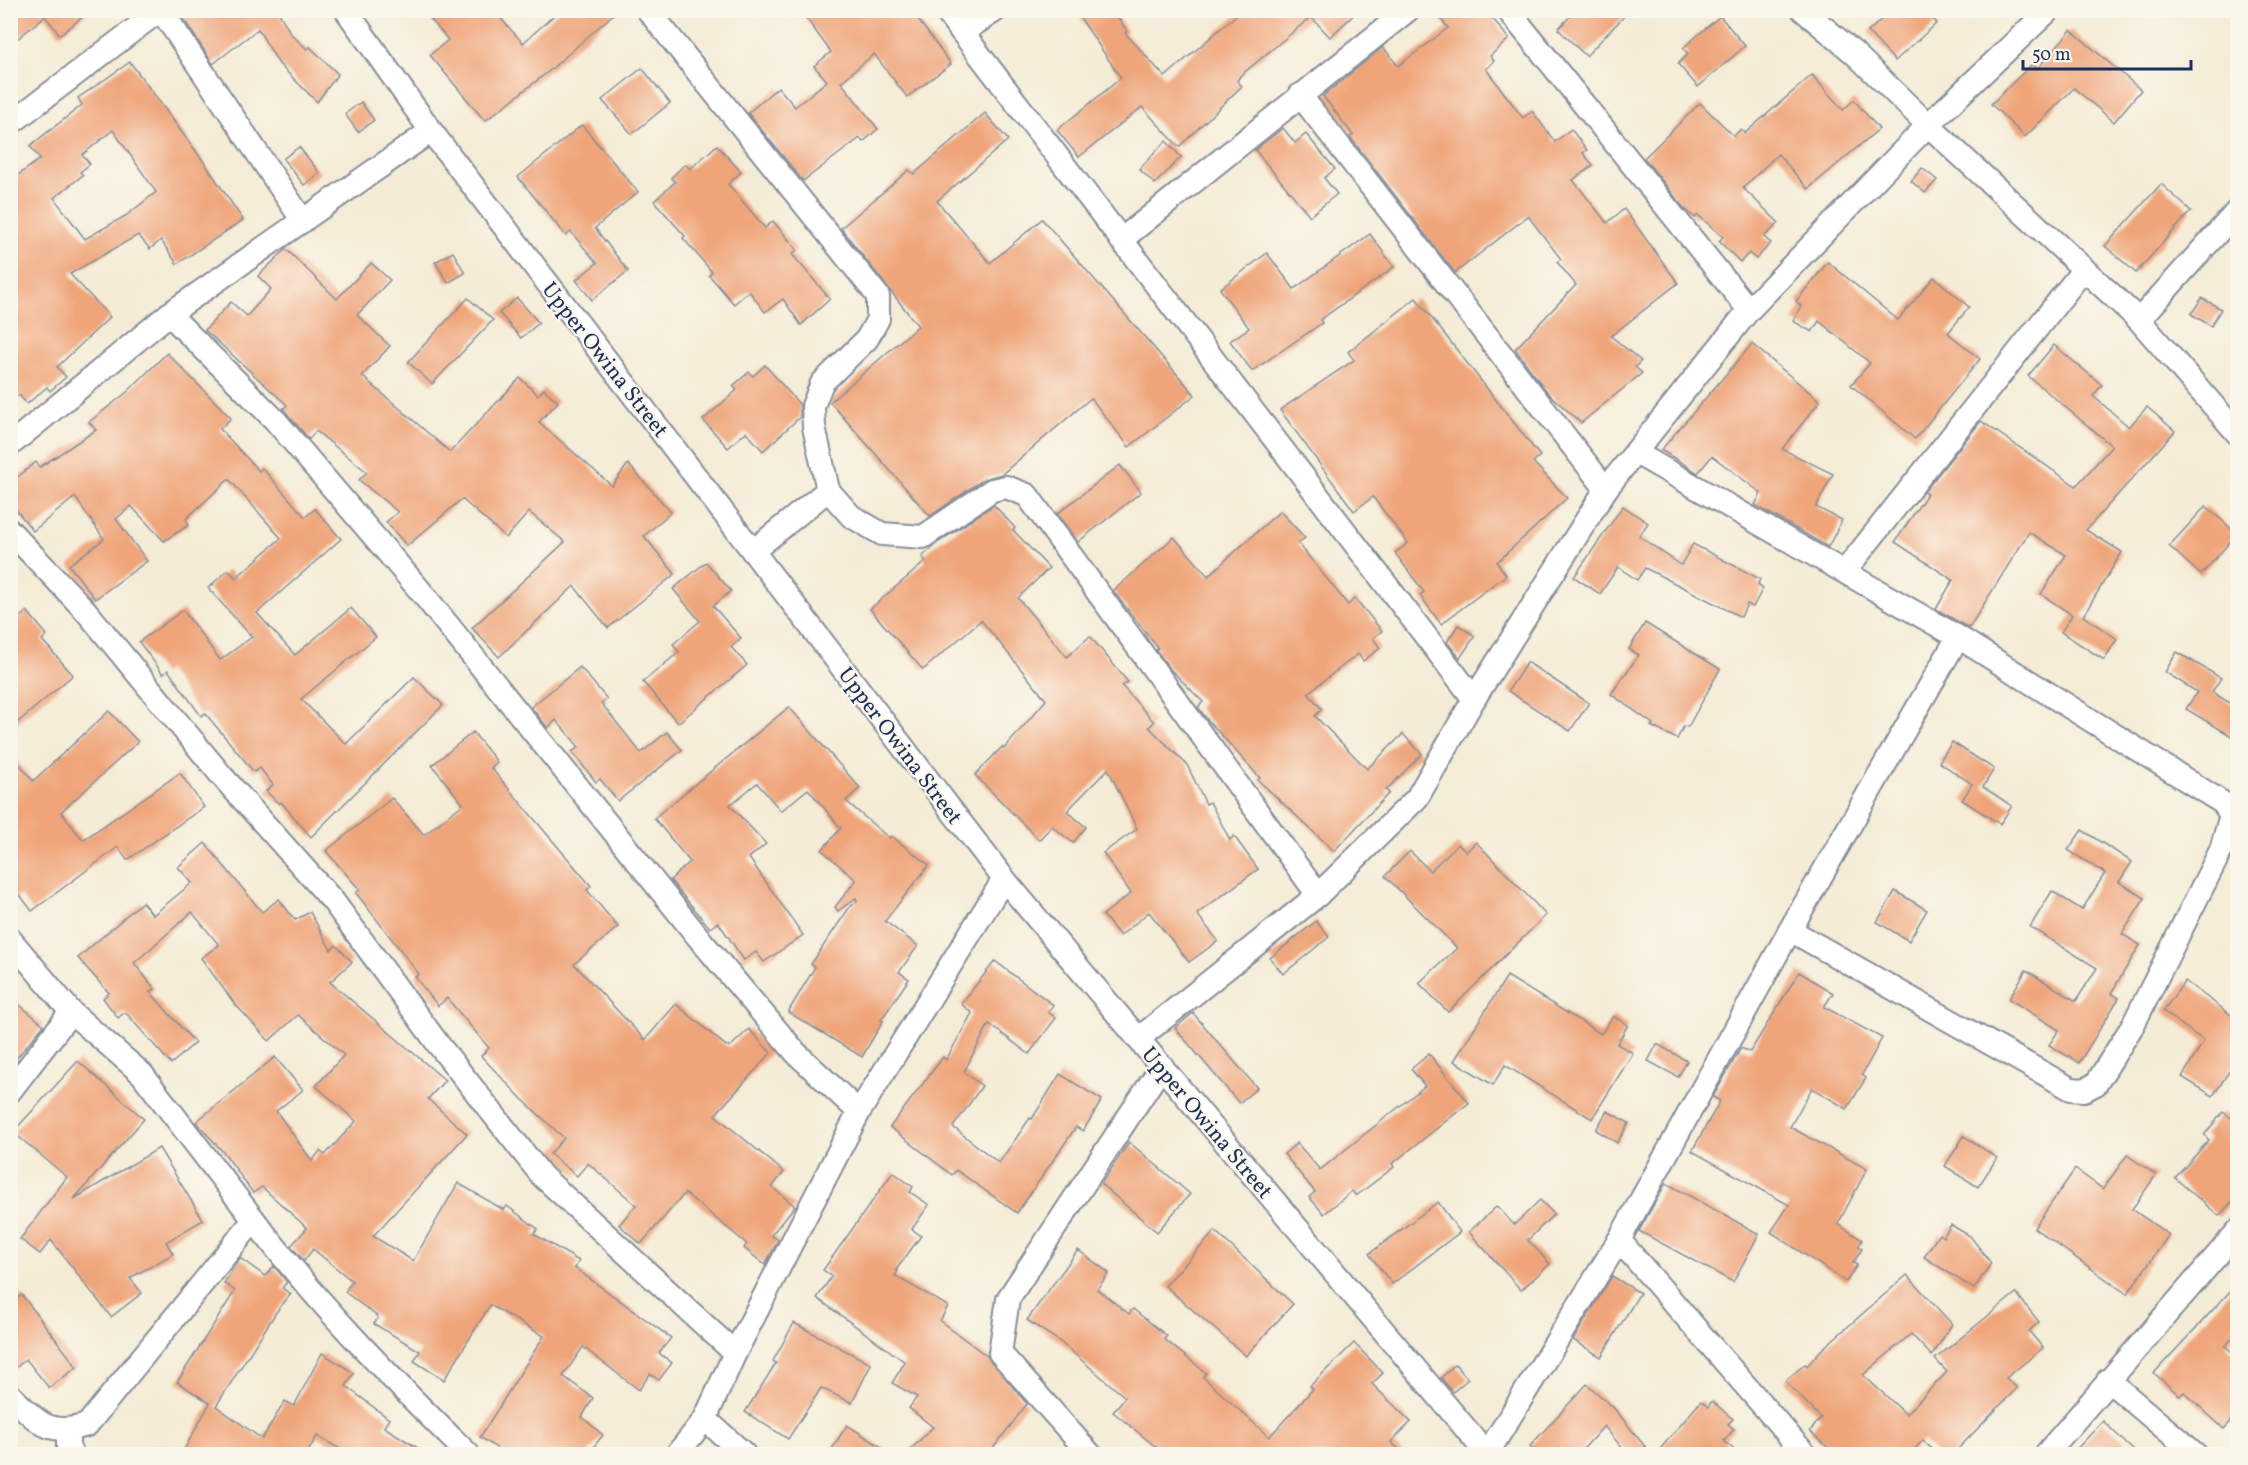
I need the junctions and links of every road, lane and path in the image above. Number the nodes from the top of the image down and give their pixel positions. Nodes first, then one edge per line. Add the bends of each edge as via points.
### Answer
1 (161, 10) edge
2 (346, 10) edge
3 (648, 10) edge
4 (945, 10) edge
5 (996, 10) edge
6 (1408, 10) edge
7 (1508, 10) edge
8 (1803, 10) edge
9 (2049, 10) edge
10 (962, 32) junction
11 (1300, 95) junction
12 (10, 124) edge
13 (1928, 126) junction
14 (431, 131) junction
15 (2238, 210) edge
16 (303, 221) junction
17 (1121, 240) junction
18 (2084, 269) junction
19 (1749, 310) junction
20 (169, 314) junction
21 (2139, 320) junction
22 (2238, 434) edge
23 (10, 445) edge
24 (1636, 453) junction
25 (1606, 489) junction
26 (828, 490) junction
27 (10, 531) edge
28 (753, 551) junction
29 (1845, 571) junction
30 (1958, 637) junction
31 (1474, 699) junction
32 (1004, 879) junction
33 (1318, 895) junction
34 (1790, 930) junction
35 (10, 939) edge
36 (71, 1012) junction
37 (1138, 1039) junction
38 (1162, 1066) junction
39 (10, 1091) edge
40 (859, 1112) junction
41 (254, 1220) junction
42 (2238, 1231) edge
43 (1619, 1240) junction
44 (735, 1353) junction
45 (2108, 1380) junction
46 (10, 1395) edge
47 (705, 1419) junction
48 (68, 1430) junction
49 (1487, 1454) edge
50 (72, 1455) edge
51 (468, 1455) edge
52 (677, 1455) edge
53 (744, 1455) edge
54 (1090, 1455) edge
55 (1805, 1455) edge
56 (2046, 1455) edge
57 (2195, 1455) edge

1 - 12 street
1 - 16 street
2 - 14 street, Upper Owina Street
3 - 26 street via 878,296 878,319 867,339 822,383 813,406
4 - 10 street
5 - 10 street
6 - 11 street
7 - 19 street
8 - 13 street via 1854,53
9 - 13 street
10 - 17 street
11 - 17 street
11 - 25 street
13 - 18 street
13 - 19 street
14 - 16 street
14 - 28 street, Upper Owina Street
15 - 21 street
16 - 20 street
17 - 31 street
18 - 21 street
18 - 29 street
19 - 24 street
20 - 23 street
20 - 40 street via 275,420 423,594 718,961 796,1053
21 - 22 street
24 - 25 street
24 - 29 street
25 - 31 street
26 - 28 street
26 - 33 street via 851,516 882,534 923,537 992,490 1006,487 1027,495
27 - 44 street via 86,611 221,775 333,901 542,1176
28 - 32 street, Upper Owina Street
29 - 30 street
30 - 34 street
30 - 34 street via 2223,803 2231,816 2221,850 2133,1025 2096,1084 2084,1090 2071,1089
31 - 33 street via 1417,798
32 - 37 street, Upper Owina Street
32 - 40 street
33 - 37 street
34 - 43 street
35 - 36 street
36 - 39 street
36 - 41 street via 142,1074
37 - 38 street, Upper Owina Street
38 - 49 street, Upper Owina Street
38 - 54 street via 1008,1299 1003,1317 1000,1353
40 - 44 street
41 - 48 street via 87,1425
41 - 51 street via 287,1264
42 - 45 street
43 - 49 street
43 - 55 street
44 - 47 street
45 - 56 street
45 - 57 street
46 - 48 street via 44,1426
47 - 52 street
47 - 53 street
48 - 50 street

